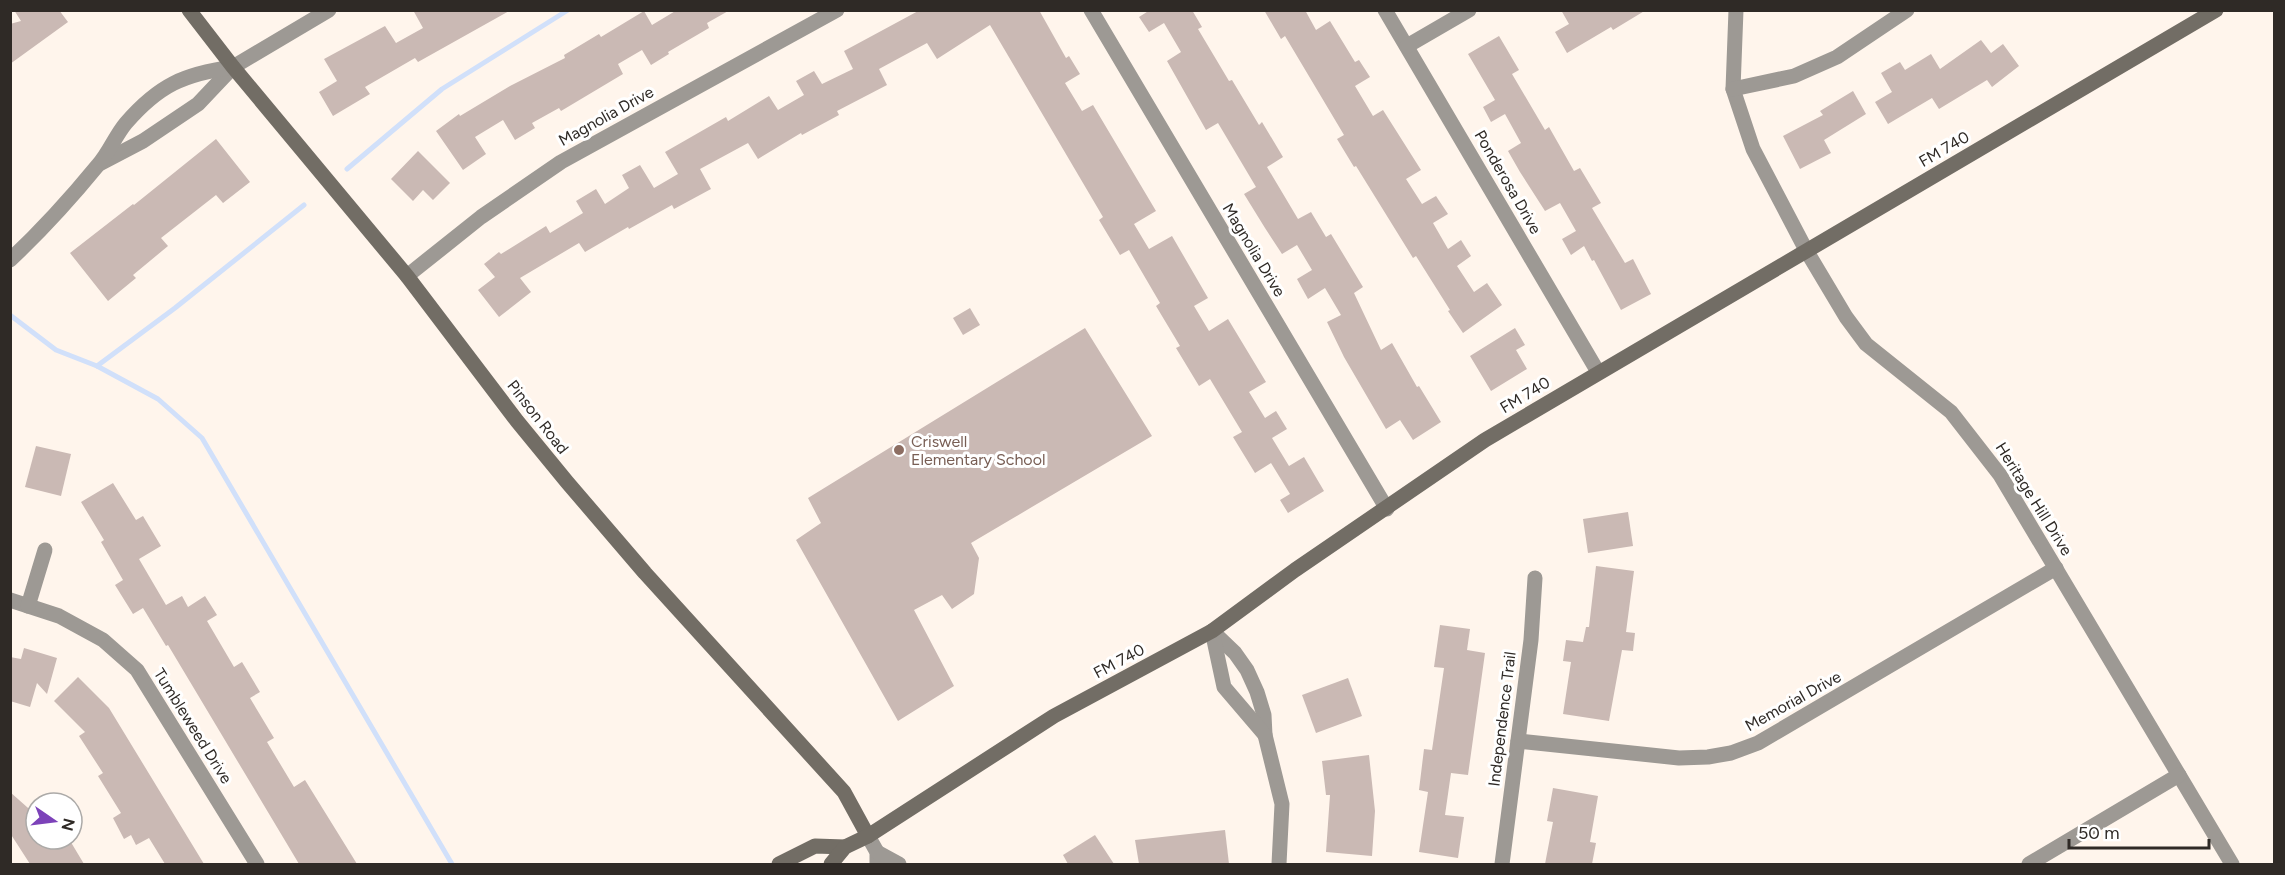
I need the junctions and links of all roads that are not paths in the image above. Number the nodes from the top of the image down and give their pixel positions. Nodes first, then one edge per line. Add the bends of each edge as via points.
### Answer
1 (189, 10) edge
2 (329, 10) edge
3 (837, 10) edge
4 (1091, 10) edge
5 (1385, 10) edge
6 (1469, 10) edge
7 (1736, 10) edge
8 (1907, 10) edge
9 (2216, 10) edge
10 (1407, 46) junction
11 (233, 67) junction
12 (1733, 89) junction
13 (100, 163) junction
14 (1806, 250) junction
15 (10, 260) edge
16 (407, 276) junction
17 (1598, 372) junction
18 (1387, 509) junction
19 (45, 550) dead end
20 (2056, 568) junction
21 (1535, 578) dead end
22 (10, 600) edge
23 (28, 606) junction
24 (1212, 631) junction
25 (1265, 735) junction
26 (1518, 741) junction
27 (2178, 775) junction
28 (868, 836) junction
29 (845, 848) junction
30 (877, 858) edge
31 (257, 864) edge
32 (779, 864) edge
33 (831, 864) edge
34 (899, 864) edge
35 (1279, 864) edge
36 (1502, 864) edge
37 (2029, 864) edge
38 (2232, 864) edge

1 - 11 main road, Pinson Road
2 - 11 street
3 - 16 street, Magnolia Drive via 561,162 481,217
4 - 18 street, Magnolia Drive
5 - 10 street, Ponderosa Drive
6 - 10 street
7 - 12 street, Heritage Hill Drive
8 - 12 street via 1837,57 1794,76
9 - 14 main road, FM 740 / FM 740
10 - 17 street, Ponderosa Drive
11 - 13 street via 198,104 143,141
11 - 13 street via 201,72 165,86 126,124
11 - 16 main road, Pinson Road
12 - 14 street, Heritage Hill Drive via 1753,149
13 - 15 street
14 - 17 main road, FM 740 / FM 740
14 - 20 street, Heritage Hill Drive via 1866,344 1951,412 1977,443
16 - 28 main road, Pinson Road via 567,482 844,792
17 - 18 main road, FM 740 / FM 740 via 1485,440
18 - 24 main road, FM 740 / FM 740
19 - 23 street
20 - 26 street, Memorial Drive via 1758,743 1731,753 1679,758
20 - 27 street, Heritage Hill Drive
21 - 26 street, Independence Trail
22 - 23 street, Tumbleweed Drive
23 - 31 street, Tumbleweed Drive via 59,616 103,640 136,670
24 - 25 street via 1224,687
24 - 25 street via 1247,670 1264,715
24 - 28 main road, FM 740 / FM 740 via 1054,716
25 - 35 street via 1282,804
26 - 36 street, Independence Trail
27 - 37 street
27 - 38 street, Heritage Hill Drive
28 - 29 main road, FM 740
28 - 30 street
29 - 32 main road via 814,846
29 - 33 main road
30 - 34 street

